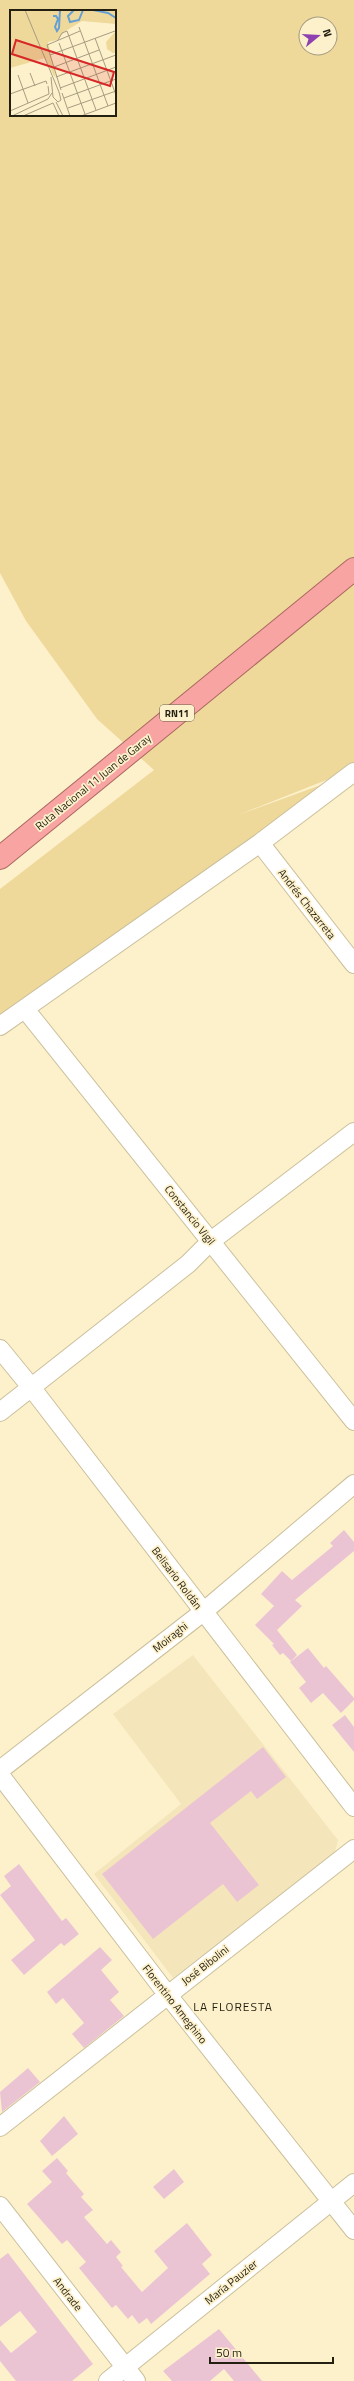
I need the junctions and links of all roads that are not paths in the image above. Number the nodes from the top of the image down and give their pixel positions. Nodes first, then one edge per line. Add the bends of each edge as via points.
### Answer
1 (354, 569) edge
2 (354, 772) edge
3 (260, 843) junction
4 (0, 858) edge
5 (354, 964) edge
6 (26, 1009) junction
7 (0, 1026) edge
8 (354, 1132) edge
9 (211, 1241) junction
10 (0, 1349) edge
11 (31, 1387) junction
12 (0, 1412) edge
13 (354, 1421) edge
14 (354, 1484) edge
15 (203, 1612) junction
16 (0, 1770) edge
17 (0, 1775) edge
18 (354, 1807) edge
19 (354, 1849) edge
20 (167, 1994) junction
21 (0, 2127) edge
22 (354, 2183) edge
23 (331, 2201) junction
24 (0, 2206) edge
25 (354, 2230) edge
26 (130, 2374) edge
27 (108, 2381) edge

1 - 4 highway, Ruta Nacional 11 Juan de Garay / RN11
2 - 3 street
3 - 5 street, Andrés Chazarreta
3 - 6 street
6 - 7 street
6 - 9 street, Constancio Vigil
8 - 9 street
9 - 11 street via 188,1264
9 - 13 street, Constancio Vigil
10 - 11 street, Belisario Roldán
11 - 12 street
11 - 15 street, Belisario Roldán
14 - 15 street, Moiraghi
15 - 16 street, Moiraghi
15 - 18 street, Belisario Roldán
17 - 20 street, Florentino Ameghino
19 - 20 street, José Bibolini
20 - 21 street, José Bibolini
20 - 23 street, Florentino Ameghino
22 - 23 street, María Pauzier
23 - 25 street, Florentino Ameghino
23 - 26 street, María Pauzier
24 - 26 street, Andrade
26 - 27 street, María Pauzier

